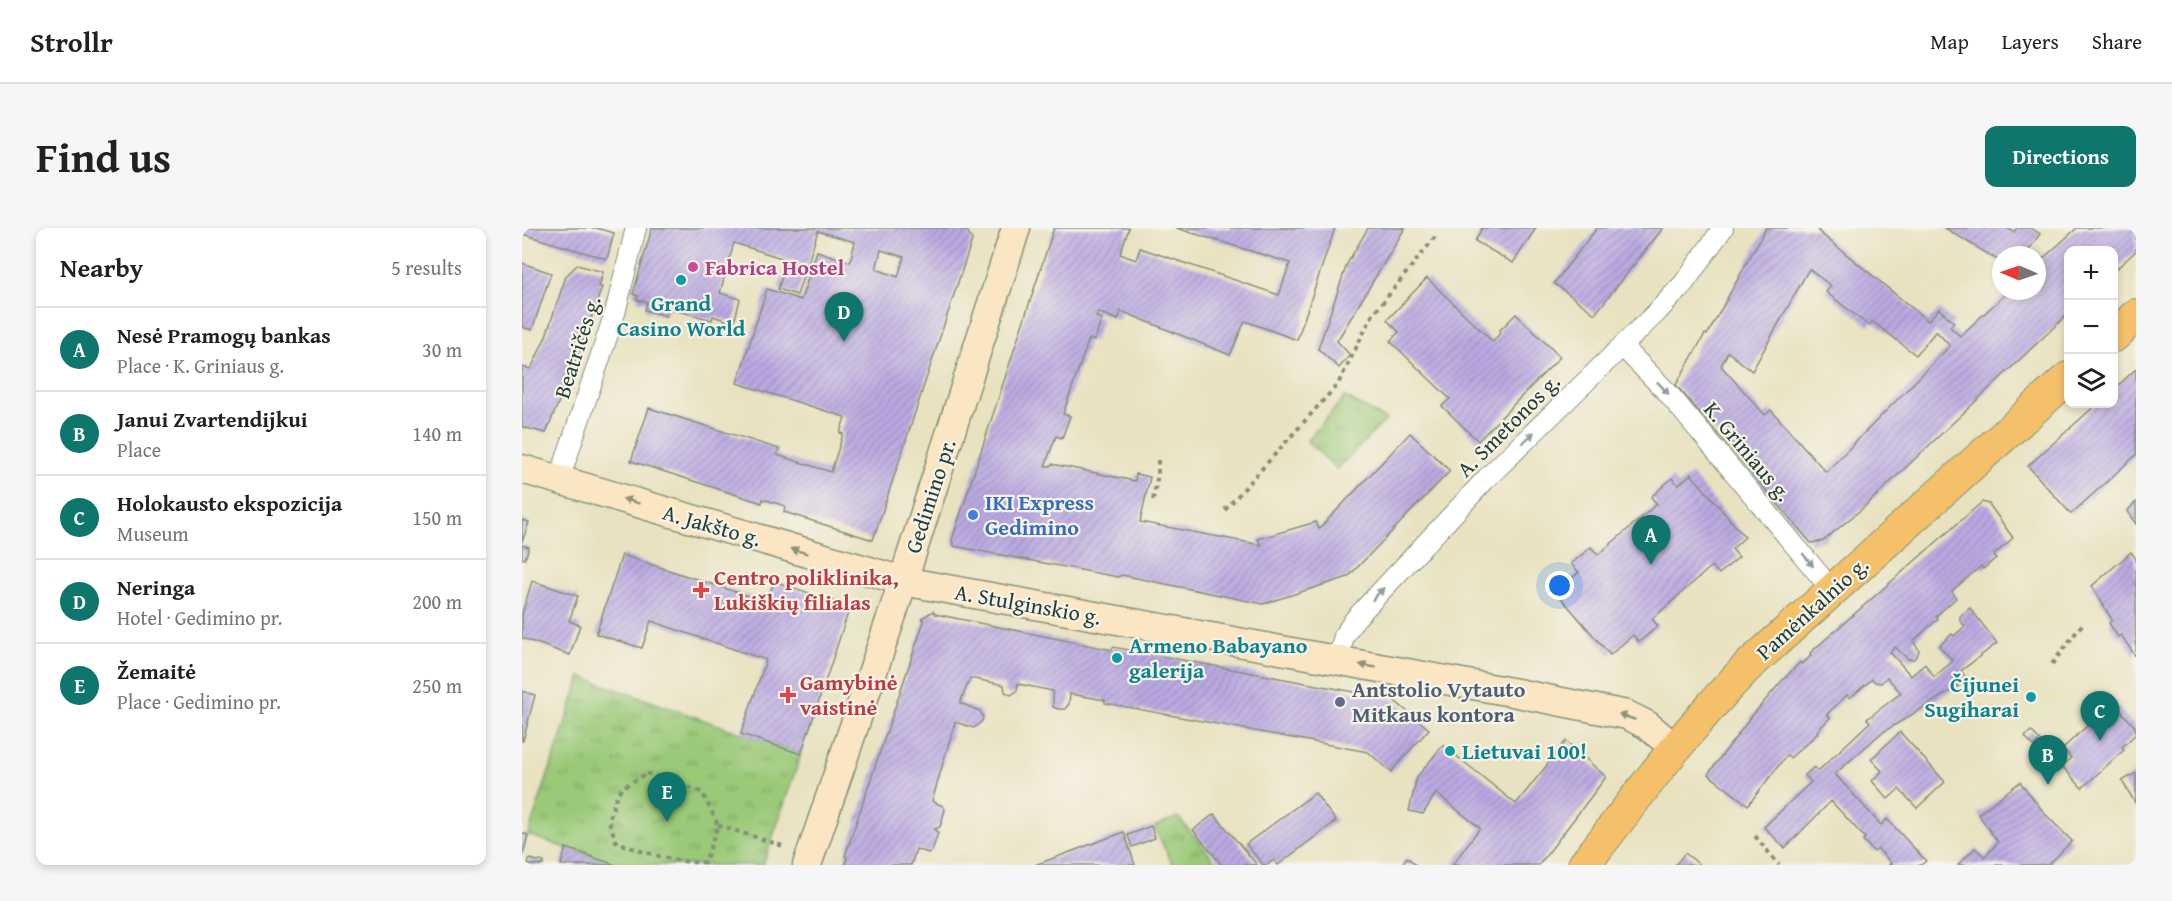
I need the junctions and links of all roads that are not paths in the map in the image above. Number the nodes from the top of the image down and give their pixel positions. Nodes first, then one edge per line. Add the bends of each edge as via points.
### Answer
1 (636, 228) edge
2 (1016, 228) edge
3 (1723, 228) edge
4 (2136, 315) edge
5 (2118, 332) edge
6 (1622, 346) junction
7 (2064, 382) edge
8 (522, 469) edge
9 (559, 480) junction
10 (903, 581) junction
11 (1832, 590) junction
12 (1338, 661) junction
13 (1675, 748) junction
14 (809, 860) edge
15 (1584, 865) edge

1 - 9 street, Beatričės g. via 615,312
2 - 10 main road, Gedimino pr.
3 - 6 street, A. Smetonos g. via 1684,283
4 - 5 main road
6 -> 11 street, K. Griniaus g. via 1667,392
12 -> 6 street, A. Smetonos g. via 1344,636 1355,619 1486,479
7 - 11 main road, Pamėnkalnio g.
8 - 9 main road, A. Jakšto g.
10 -> 9 main road, A. Jakšto g.
10 - 12 main road, A. Stulginskio g.
10 - 14 main road, Gedimino pr.
11 - 13 main road, Pamėnkalnio g. via 1745,669
13 -> 12 main road, A. Stulginskio g. via 1647,725 1627,715
13 - 15 main road, Pamėnkalnio g.

